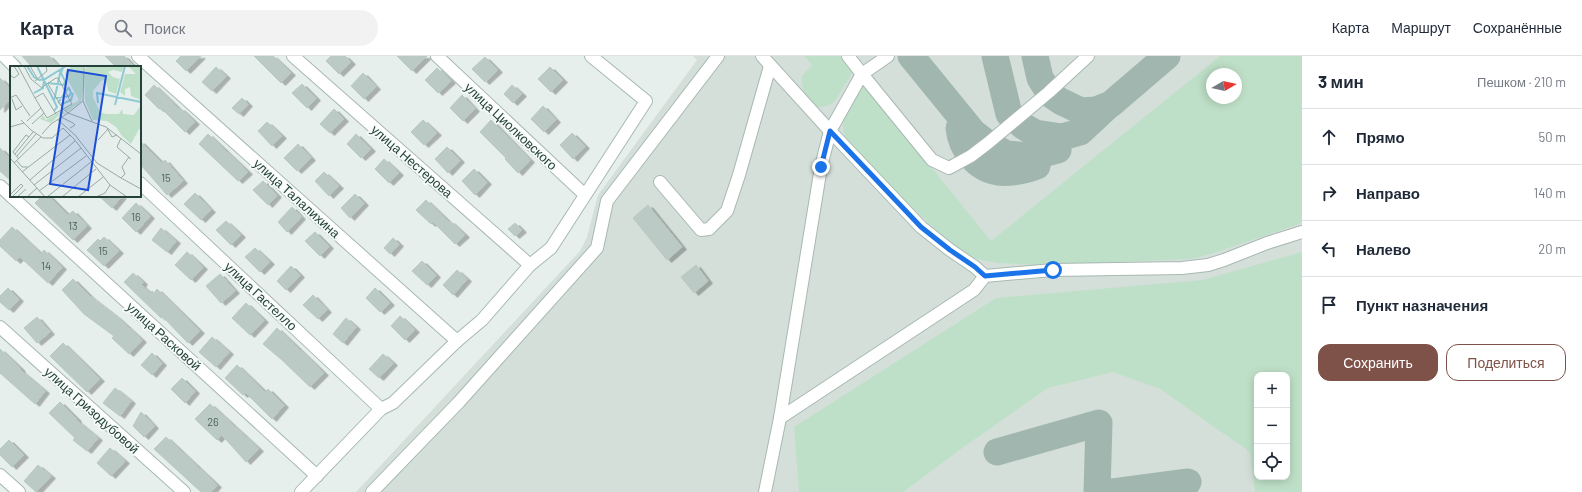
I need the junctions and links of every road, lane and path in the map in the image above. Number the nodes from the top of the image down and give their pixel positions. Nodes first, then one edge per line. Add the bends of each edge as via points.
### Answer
1 (4, 56) edge
2 (138, 56) edge
3 (293, 56) edge
4 (437, 56) edge
5 (591, 56) edge
6 (718, 56) edge
7 (762, 56) edge
8 (848, 56) edge
9 (888, 56) edge
10 (1088, 56) edge
11 (15, 66) edge
12 (770, 66) junction
13 (862, 74) junction
14 (830, 131) junction
15 (660, 182) dead end
16 (141, 184) edge
17 (0, 186) edge
18 (10, 195) edge
19 (585, 195) junction
20 (12, 197) edge
21 (1302, 232) edge
22 (530, 265) junction
23 (985, 276) junction
24 (0, 327) edge
25 (457, 341) junction
26 (382, 409) junction
27 (780, 418) junction
28 (0, 475) edge
29 (317, 476) junction
30 (19, 492) edge
31 (184, 492) edge
32 (301, 492) edge
33 (372, 492) edge
34 (765, 492) edge

1 - 11 street
2 - 25 street, улица Талалихина
3 - 22 street, улица Нестерова
4 - 19 street, улица Циолковского
5 - 19 street via 646,101
6 - 33 street via 607,201 597,248 459,402
7 - 12 street
8 - 13 street
9 - 13 street
10 - 13 street via 988,143 949,168 932,160
12 - 14 street
12 - 15 street via 727,211 709,229 701,230
13 - 14 street
14 - 23 street via 921,227
14 - 27 street via 821,167
16 - 26 street, улица Гастелло
17 - 18 street, улица Расковой
19 - 22 street via 551,248
20 - 29 street, улица Расковой
21 - 23 street via 1208,265 1182,268 1053,270
22 - 25 street via 482,320
23 - 27 street via 974,290
24 - 31 street, улица Гризодубовой
25 - 26 street via 393,403
26 - 29 street
27 - 34 street
28 - 30 street
29 - 32 street

